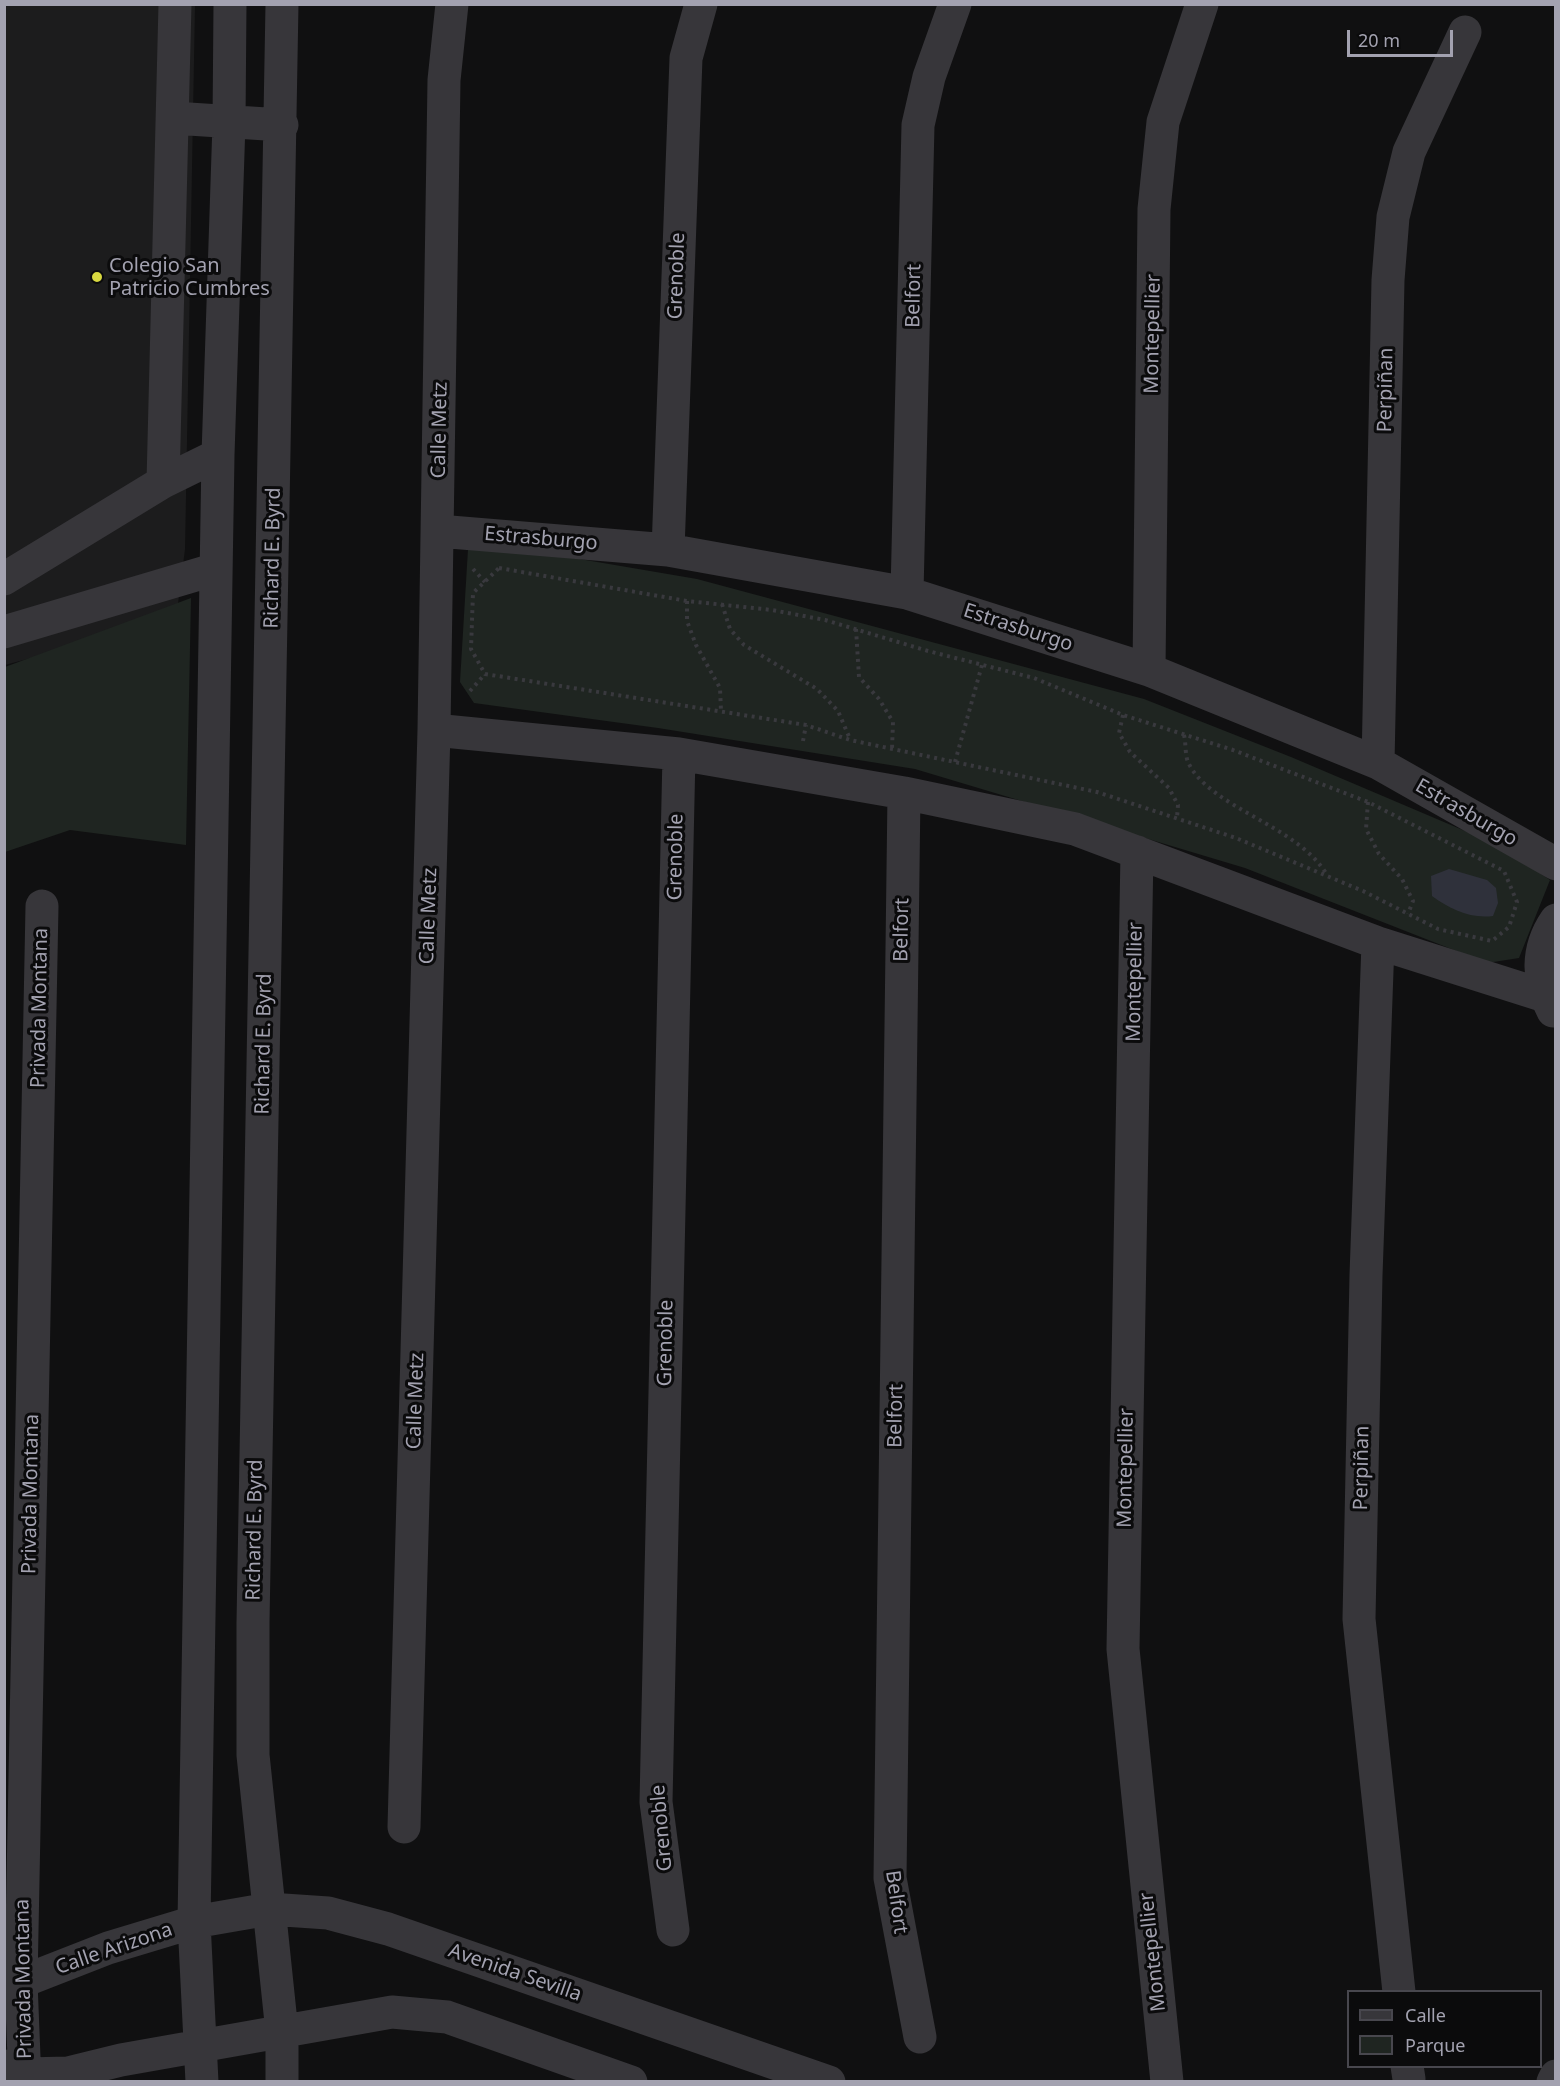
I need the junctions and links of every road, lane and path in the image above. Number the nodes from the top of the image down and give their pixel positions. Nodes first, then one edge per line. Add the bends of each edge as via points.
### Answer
1 (175, 4) edge
2 (230, 4) edge
3 (282, 4) edge
4 (452, 4) edge
5 (701, 4) edge
6 (956, 4) edge
7 (1202, 4) edge
8 (1465, 32) dead end
9 (173, 118) junction
10 (229, 123) junction
11 (282, 125) junction
12 (218, 454) junction
13 (163, 482) junction
14 (438, 531) junction
15 (668, 550) junction
16 (216, 569) junction
17 (4, 579) edge
18 (908, 593) junction
19 (687, 601) junction
20 (722, 604) junction
21 (856, 629) junction
22 (4, 632) edge
23 (982, 664) junction
24 (1149, 670) junction
25 (721, 711) junction
26 (1124, 716) junction
27 (434, 730) junction
28 (1184, 735) junction
29 (850, 740) junction
30 (892, 749) junction
31 (678, 754) junction
32 (955, 762) junction
33 (1378, 763) junction
34 (904, 792) junction
35 (1368, 802) junction
36 (1176, 818) junction
37 (1137, 852) junction
38 (1556, 864) edge
39 (1328, 876) junction
40 (42, 906) dead end
41 (1408, 914) junction
42 (1556, 920) edge
43 (1378, 943) junction
44 (1550, 1005) edge
45 (404, 1827) dead end
46 (269, 1909) junction
47 (194, 1922) junction
48 (673, 1930) dead end
49 (13, 1990) edge
50 (1399, 1990) edge
51 (282, 2032) junction
52 (920, 2037) dead end
53 (201, 2046) junction
54 (18, 2074) edge
55 (1556, 2076) edge
56 (202, 2082) edge
57 (282, 2082) edge
58 (631, 2082) edge
59 (829, 2082) edge
60 (1167, 2082) edge
61 (1553, 2082) edge

1 - 9 street
2 - 10 street
3 - 11 street, Richard E. Byrd
4 - 14 street, Calle Metz via 444,80
5 - 15 street, Grenoble via 686,58
6 - 18 street, Belfort via 929,77 918,125
7 - 24 street, Montepellier via 1163,122 1154,209
8 - 33 street, Perpiñan via 1409,152 1393,217 1388,280
9 - 10 street
9 - 13 street
10 - 11 street
10 - 12 street
11 - 46 street, Richard E. Byrd via 253,1623 253,1755
12 - 13 street
12 - 16 street
13 - 17 street
14 - 15 street, Estrasburgo
14 - 27 street, Calle Metz
15 - 18 street, Estrasburgo
16 - 22 street
16 - 47 street
18 - 24 street, Estrasburgo
19 - 20 path
19 - 25 path via 687,621 720,688
19 - 25 path via 499,568 473,593 471,649 485,674
20 - 21 path via 772,610
20 - 29 path via 730,629 744,645 817,689 838,711
21 - 23 path
21 - 30 path via 860,677 893,722
23 - 26 path via 1034,678
23 - 32 path
24 - 33 street, Estrasburgo
25 - 29 path via 806,725
26 - 28 path
26 - 36 path via 1119,734 1130,752 1168,788 1178,805
27 - 31 street
27 - 45 street, Calle Metz
28 - 35 path
28 - 39 path via 1188,762 1205,783 1296,841 1320,862
29 - 30 path
30 - 32 path
31 - 34 street
31 - 48 street, Grenoble via 656,1802
32 - 36 path via 1097,792
33 - 38 street, Estrasburgo
34 - 37 street via 1076,829
34 - 52 street, Belfort via 890,1878
35 - 41 path via 1366,829 1413,901
35 - 41 path via 1504,871 1517,902 1509,927 1492,941 1438,929
36 - 39 path
37 - 43 street
37 - 60 street, Montepellier via 1123,1648
39 - 41 path
40 - 49 street, Privada Montana
42 - 44 street via 1541,951 1540,973
43 - 44 street
43 - 50 street, Perpiñan via 1359,1619
46 - 47 street, Avenida Sevilla
46 - 51 street, Richard E. Byrd
46 - 59 street, Avenida Sevilla via 328,1913 388,1929
47 - 49 street, Calle Arizona via 108,1948
47 - 53 street
49 - 54 street, Privada Montana
51 - 53 street
51 - 57 street, Richard E. Byrd
51 - 58 street via 392,2012 447,2017
53 - 54 street via 68,2073
53 - 56 street
55 - 61 street

